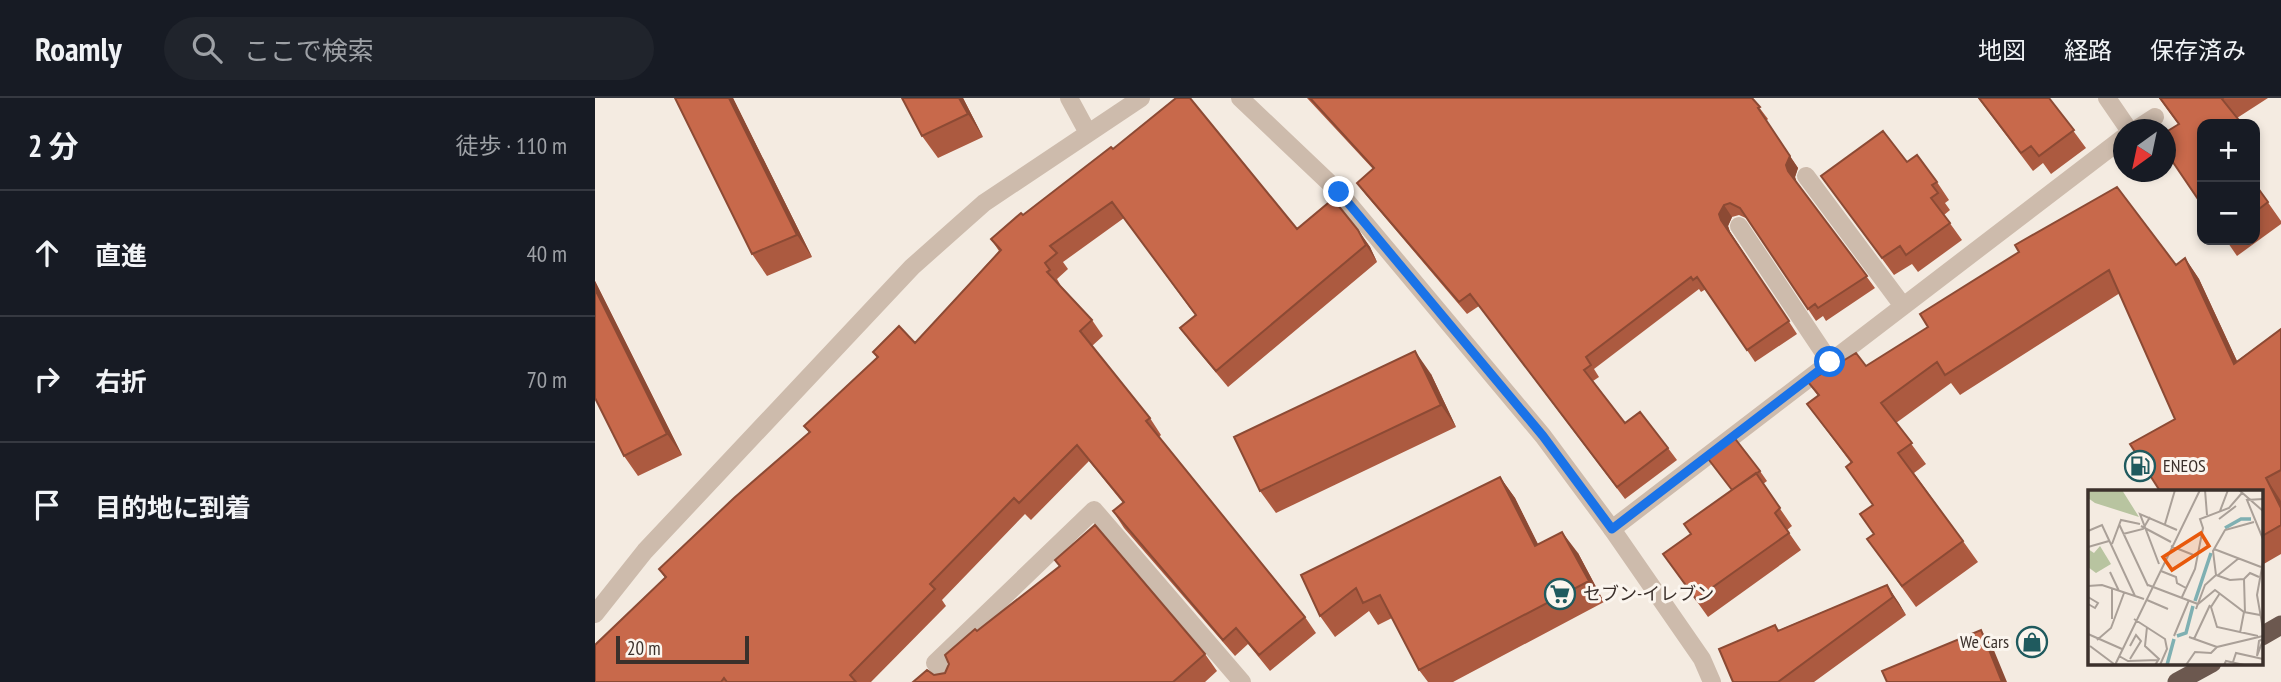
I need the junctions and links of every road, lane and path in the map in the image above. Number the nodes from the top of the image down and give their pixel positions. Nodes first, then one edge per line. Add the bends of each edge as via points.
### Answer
1 (1069, 98) edge
2 (1141, 98) edge
3 (1240, 98) edge
4 (2107, 98) edge
5 (2155, 117) dead end
6 (2121, 119) edge
7 (2152, 119) edge
8 (1088, 133) junction
9 (2113, 146) edge
10 (1806, 176) dead end
11 (1739, 226) dead end
12 (1903, 306) junction
13 (1830, 362) junction
14 (1612, 529) junction
15 (595, 614) edge
16 (2281, 625) edge
17 (2263, 635) edge
18 (2210, 664) edge
19 (950, 682) edge
20 (1242, 682) edge
21 (1712, 682) edge
22 (2177, 682) edge

1 - 8 street
2 - 8 street
3 - 14 street via 1339,192 1543,436
4 - 6 street
5 - 7 street
8 - 15 street via 984,203 912,267 645,551
9 - 12 street
10 - 12 street
11 - 13 street
12 - 13 street
13 - 14 street
14 - 21 street via 1702,659
16 - 17 highway
18 - 22 highway
19 - 20 street via 935,663 1094,510

